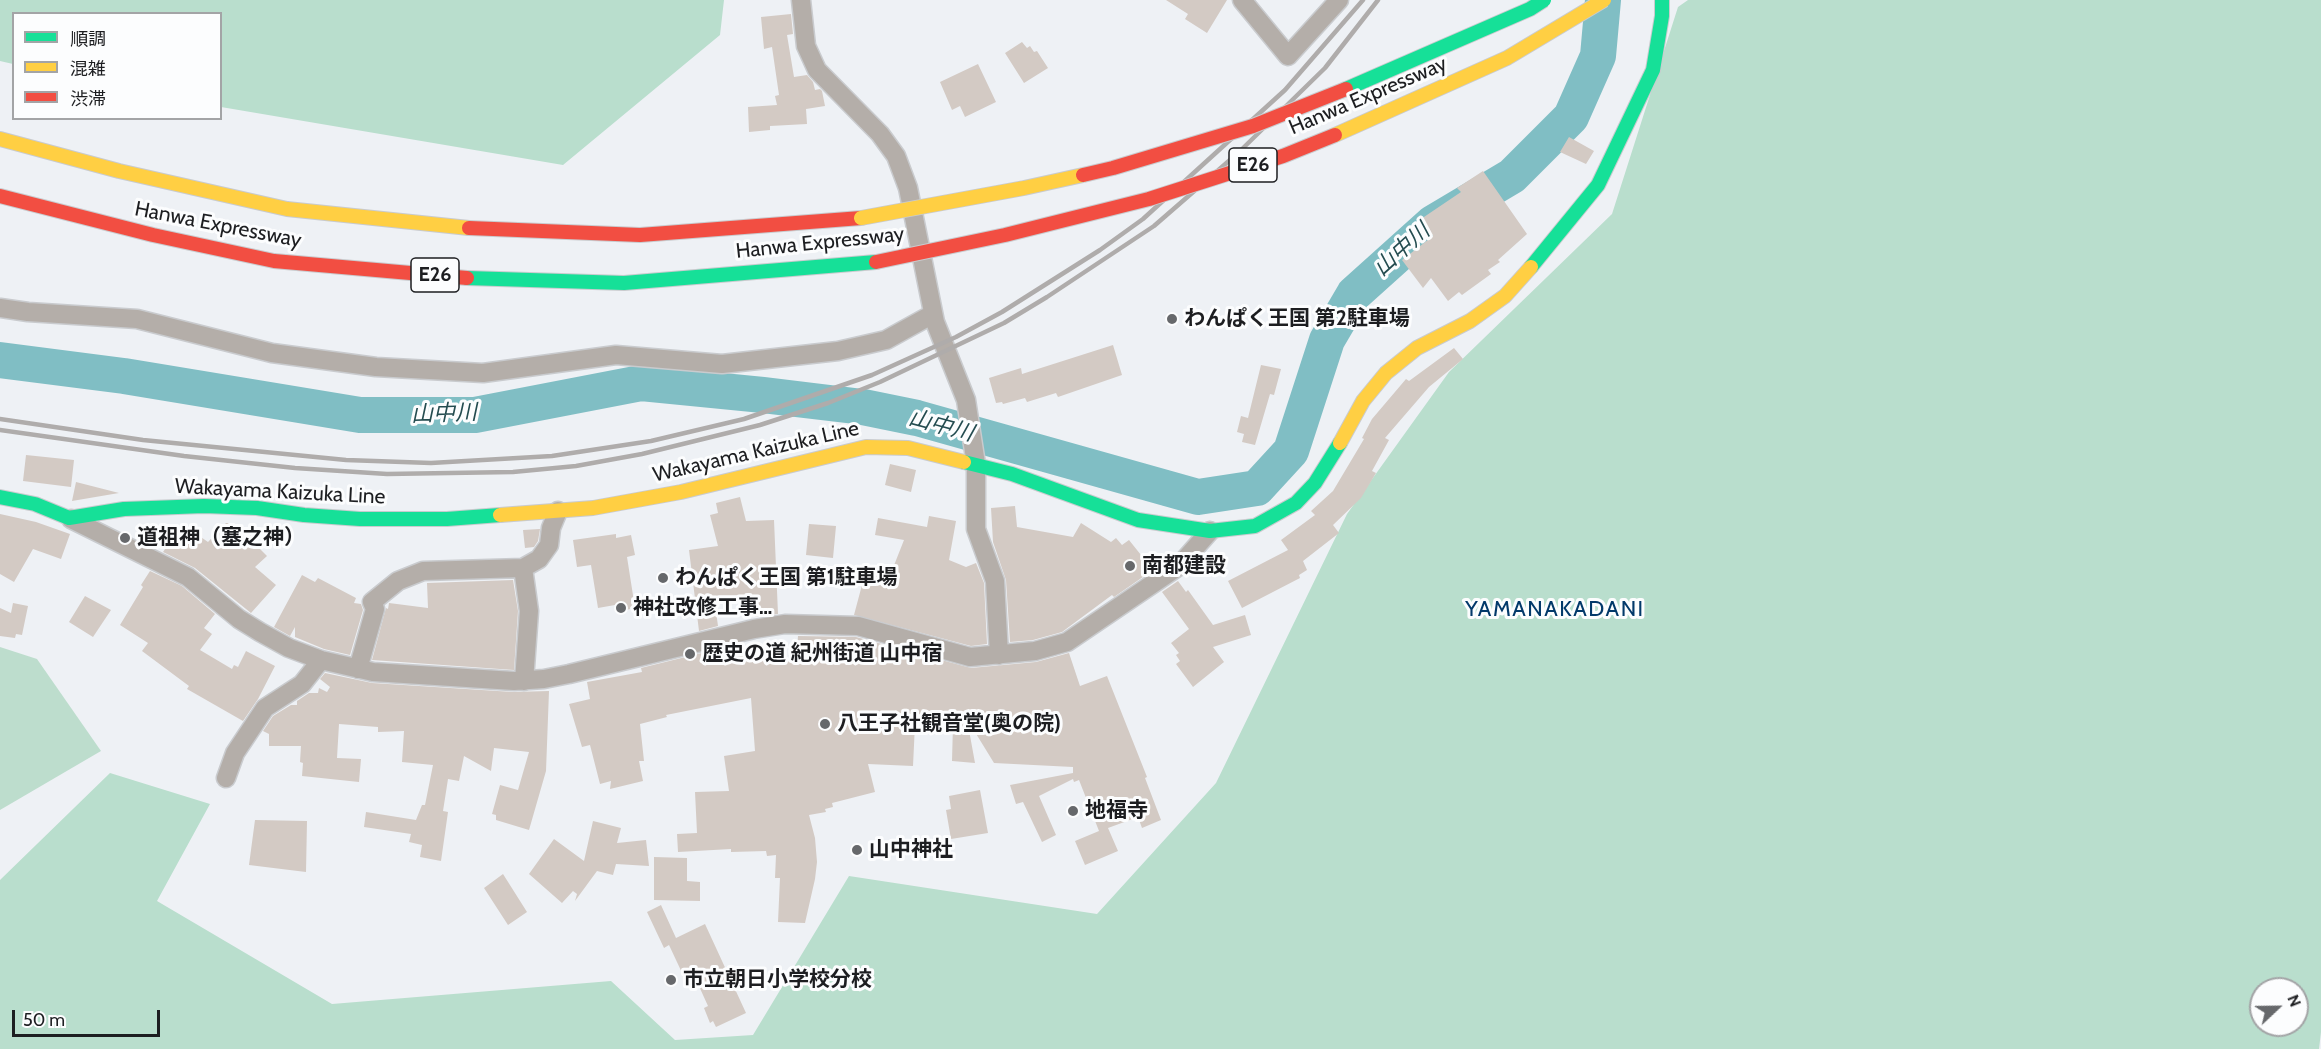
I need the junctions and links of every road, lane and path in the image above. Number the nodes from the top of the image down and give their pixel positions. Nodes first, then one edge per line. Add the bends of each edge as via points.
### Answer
1 (801, 0) edge
2 (1242, 0) edge
3 (1339, 0) edge
4 (1544, 0) edge
5 (1604, 0) edge
6 (1662, 0) edge
7 (0, 140) edge
8 (0, 196) edge
9 (0, 308) edge
10 (933, 314) junction
11 (975, 455) junction
12 (0, 497) edge
13 (558, 511) junction
14 (69, 518) junction
15 (1209, 531) junction
16 (523, 568) junction
17 (999, 655) junction
18 (321, 660) junction
19 (358, 669) junction
20 (524, 681) junction
21 (226, 778) dead end

1 - 10 street via 806,46 817,70 880,134 896,156 908,188
2 - 3 street via 1288,56
4 - 7 main road, Hanwa Expressway / E26, bridge via 1394,70 1253,126 1113,168 861,218 640,235 457,226 287,209
5 - 8 main road, Hanwa Expressway / E26, bridge via 1507,58 1283,156 1149,199 876,262 624,283 468,278 274,261
6 - 15 main road, Wakayama Kaizuka Line via 1653,70 1623,136 1598,185 1542,255 1505,296 1470,321 1417,348 1386,373 1363,401 1315,483 1296,503 1255,526
9 - 10 street via 137,319 272,353 365,366 483,373 616,355 722,364 838,351 886,340
10 - 11 street via 966,400
11 - 13 main road, Wakayama Kaizuka Line via 866,447 681,492
11 - 15 main road, Wakayama Kaizuka Line via 1012,474 1138,520
11 - 17 street via 976,529 995,581
12 - 14 main road via 35,504
13 - 14 main road, Wakayama Kaizuka Line via 447,519 360,519 204,506 124,509
13 - 16 street via 549,545 539,559
14 - 18 street via 188,577 239,619 289,648
15 - 17 street via 1179,566 1067,642
16 - 19 street via 423,571 398,581 372,602 375,609
16 - 20 street via 529,611
17 - 20 street via 970,657 858,626 785,624
18 - 19 street
18 - 21 street via 302,684 265,708 235,753
19 - 20 street

